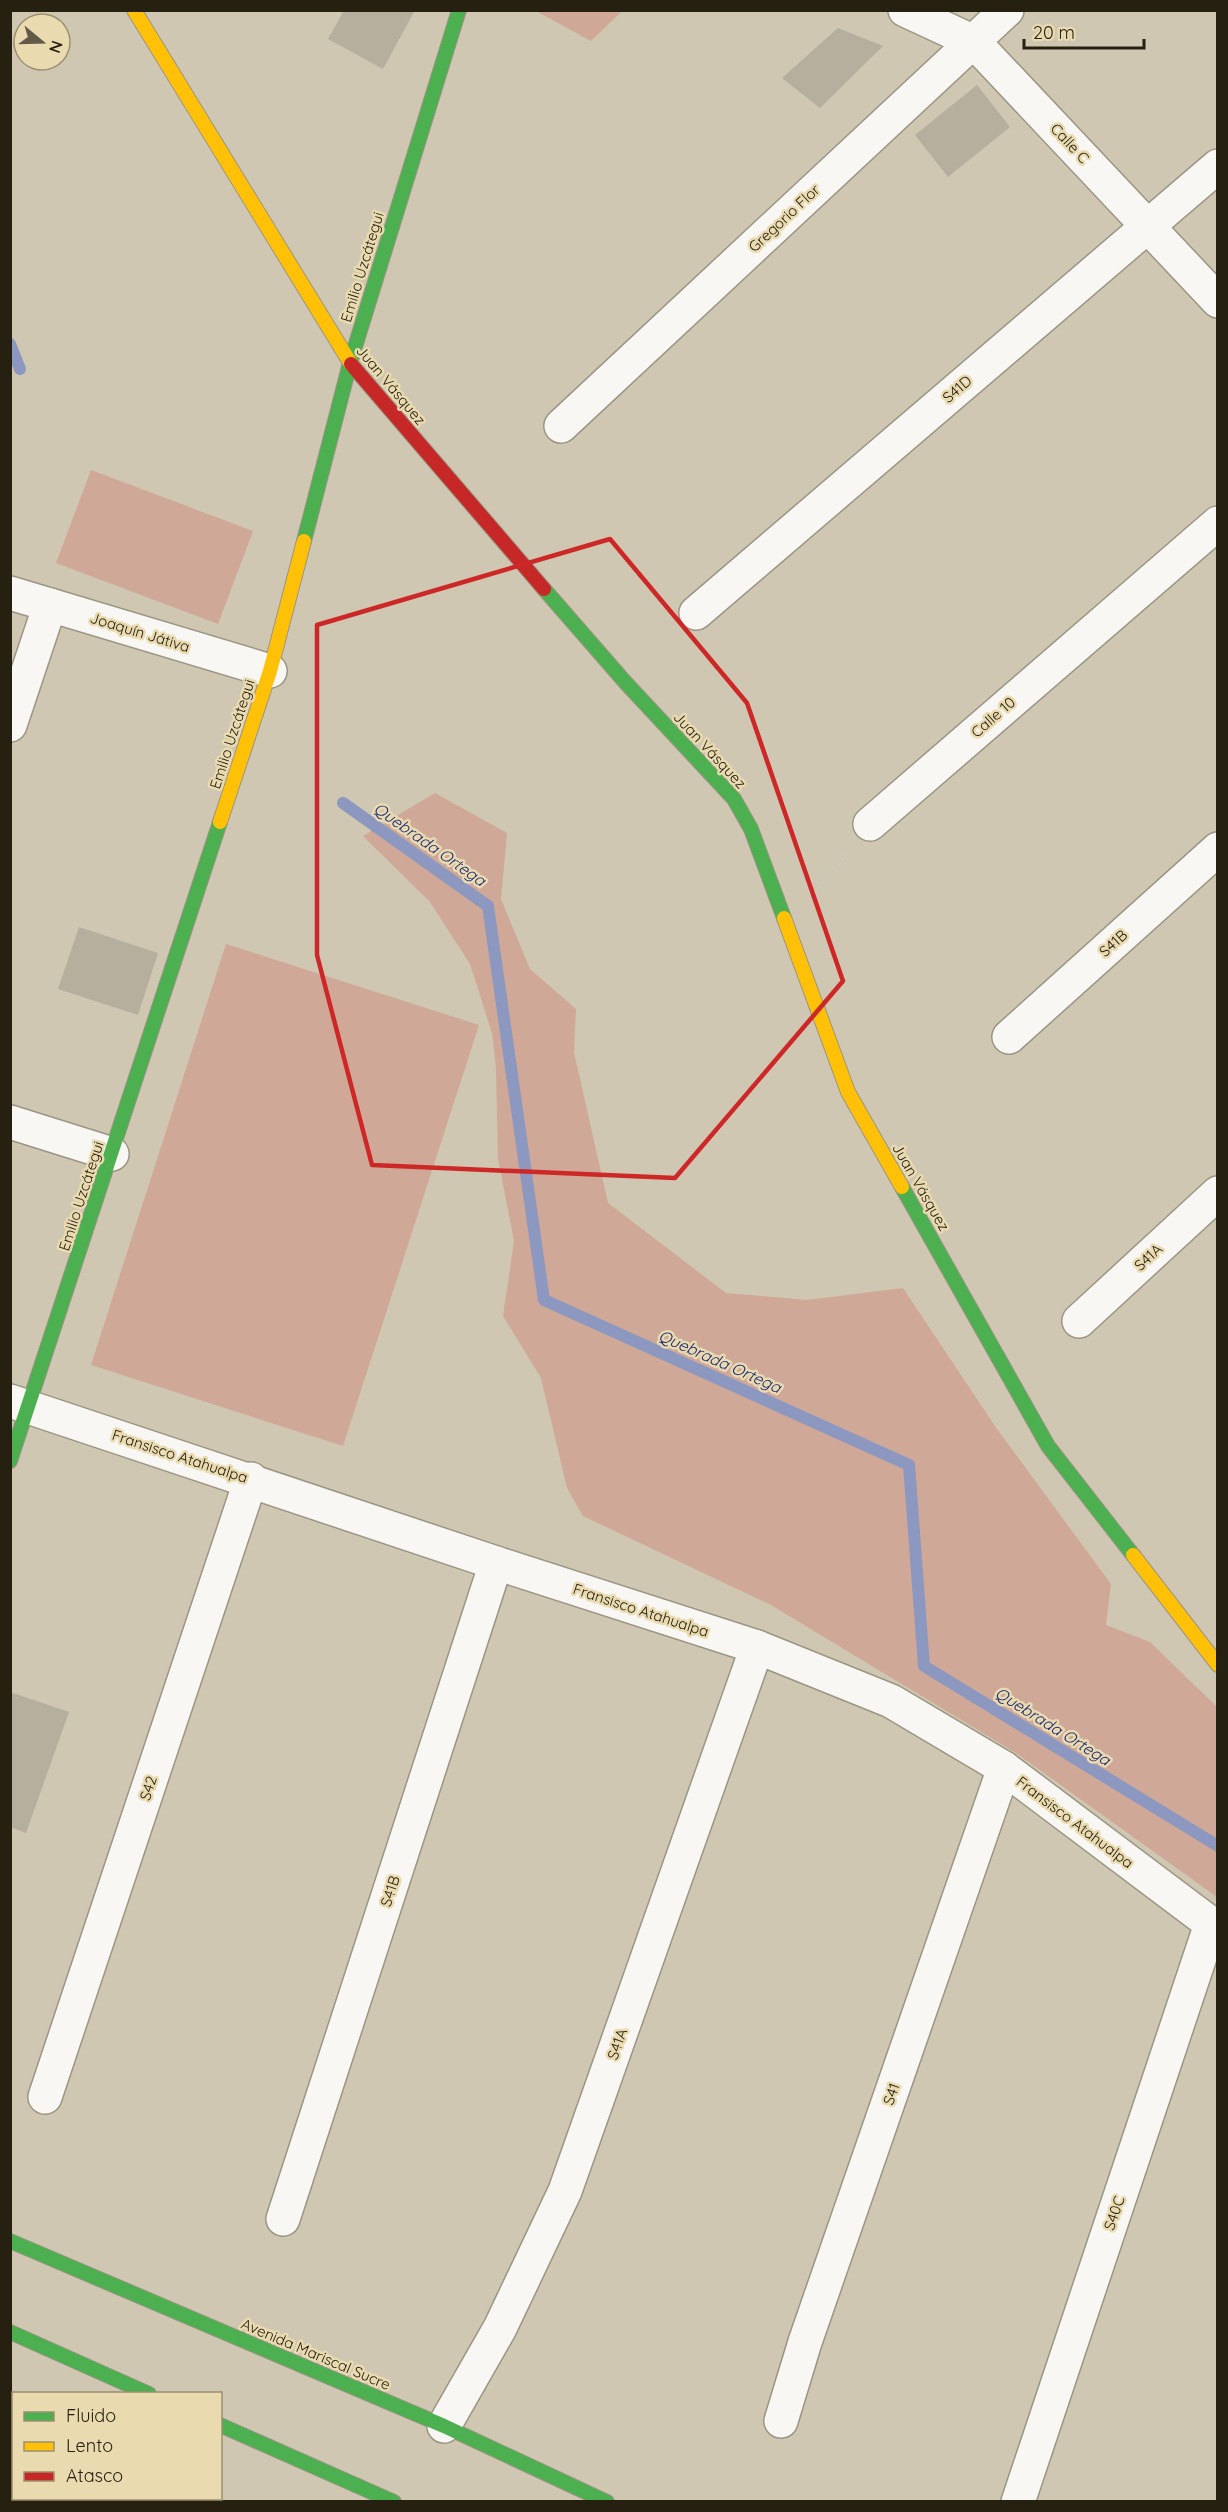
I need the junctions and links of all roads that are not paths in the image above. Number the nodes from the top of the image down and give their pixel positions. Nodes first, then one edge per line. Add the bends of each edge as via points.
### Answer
1 (134, 10) edge
2 (459, 10) edge
3 (905, 10) edge
4 (1007, 10) edge
5 (974, 42) junction
6 (1218, 166) edge
7 (1147, 225) junction
8 (1218, 301) edge
9 (350, 363) junction
10 (561, 426) dead end
11 (1218, 523) edge
12 (10, 593) edge
13 (50, 605) junction
14 (696, 613) dead end
15 (270, 670) junction
16 (10, 725) edge
17 (870, 824) road end
18 (1218, 849) edge
19 (1009, 1037) dead end
20 (10, 1122) edge
21 (112, 1154) junction
22 (1218, 1193) edge
23 (1079, 1320) dead end
24 (20, 1404) edge
25 (10, 1461) edge
26 (250, 1479) junction
27 (496, 1563) junction
28 (757, 1647) junction
29 (1218, 1665) edge
30 (1004, 1768) junction
31 (1214, 1927) edge
32 (45, 2097) dead end
33 (283, 2219) dead end
34 (10, 2241) edge
35 (10, 2332) edge
36 (145, 2392) edge
37 (781, 2421) dead end
38 (222, 2426) edge
39 (444, 2426) junction
40 (394, 2502) edge
41 (607, 2502) edge
42 (1018, 2502) edge

1 - 9 street, Juan Vásquez
2 - 9 street, Emilio Uzcátegui
3 - 5 street, Calle C
4 - 5 street, Gregorio Flor
5 - 7 street, Calle C
5 - 10 street, Gregorio Flor
6 - 7 street, S41D
7 - 8 street, Calle C
7 - 14 street, S41D
9 - 15 street, Emilio Uzcátegui
9 - 29 street, Juan Vásquez via 625,682 734,799 751,829 848,1092 1048,1446
11 - 17 street, Calle 10
12 - 13 street, Joaquín Játiva
13 - 15 street, Joaquín Játiva
13 - 16 street
15 - 21 street, Emilio Uzcátegui
18 - 19 street, S41B
20 - 21 street
21 - 24 street, Emilio Uzcátegui
22 - 23 street, S41A
24 - 25 street, Emilio Uzcátegui
24 - 26 street, Fransisco Atahualpa
26 - 27 street, Fransisco Atahualpa
26 - 32 street, S42
27 - 28 street, Fransisco Atahualpa
27 - 33 street, S41B
28 - 30 street, Fransisco Atahualpa via 891,1701
28 - 39 street, S41A via 565,2191 500,2328
30 - 31 street, Fransisco Atahualpa
30 - 37 street, S41
31 - 42 street, S40C
34 - 39 street, Avenida Mariscal Sucre
35 - 36 street
38 - 40 street
39 - 41 street, Avenida Mariscal Sucre

